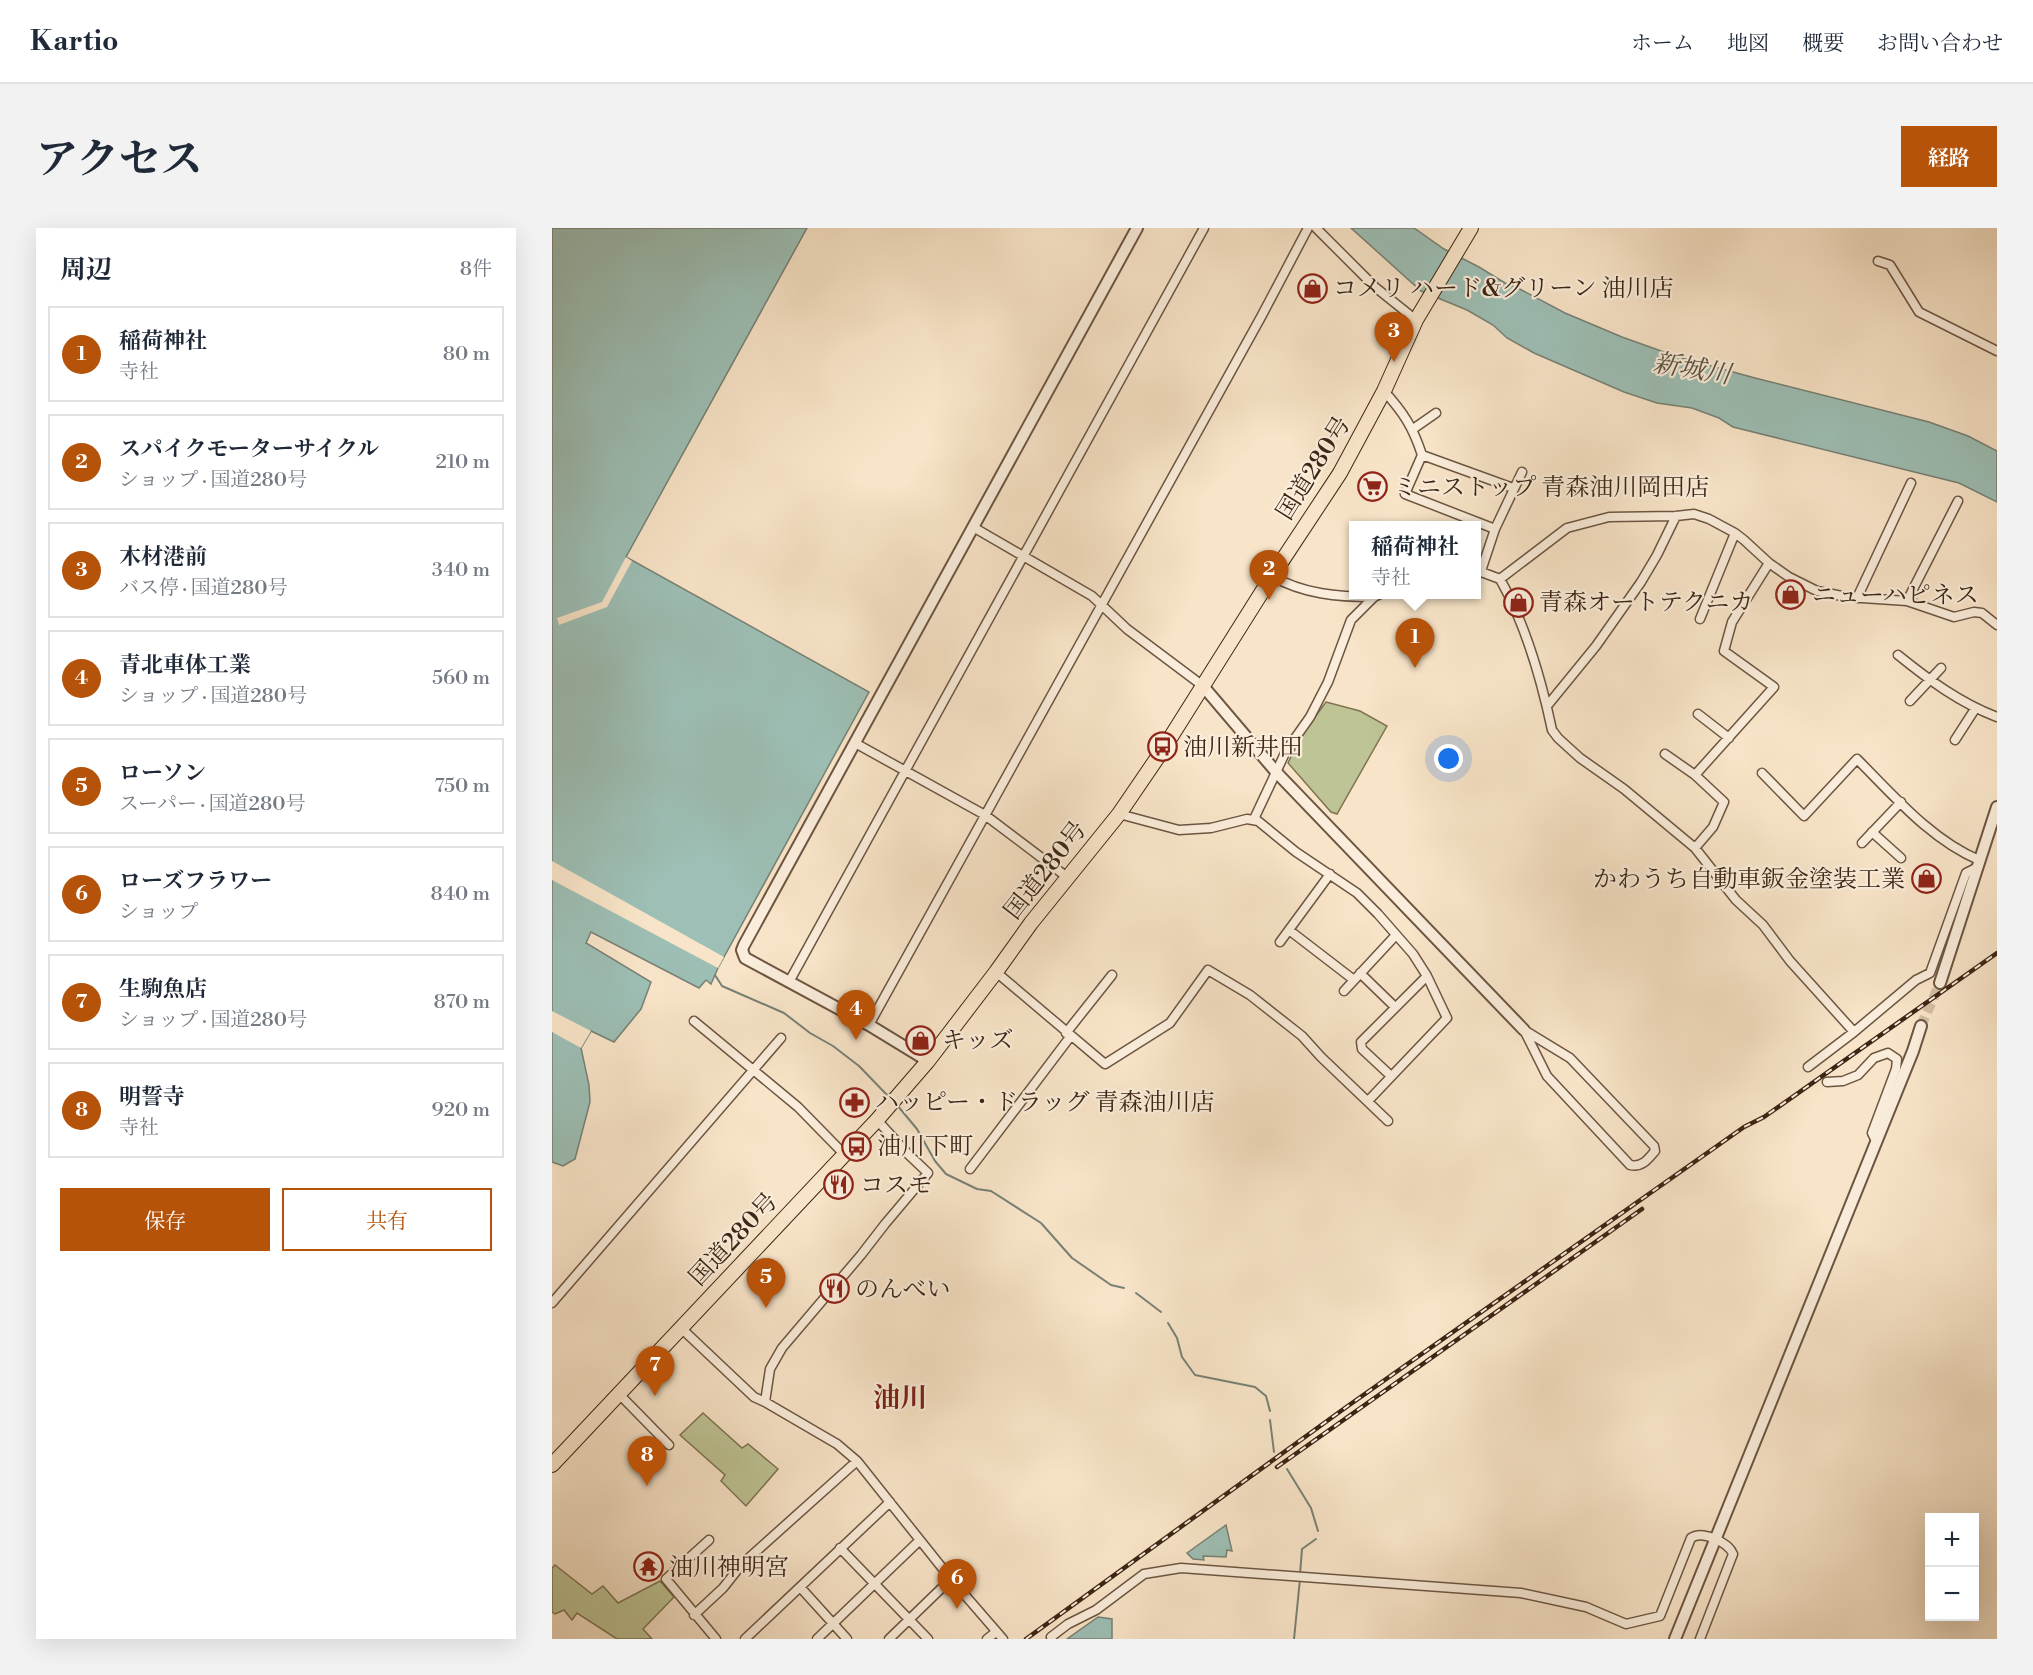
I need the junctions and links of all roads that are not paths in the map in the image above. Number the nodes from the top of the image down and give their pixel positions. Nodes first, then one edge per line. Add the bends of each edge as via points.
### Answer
1 (1137, 228) edge
2 (1204, 228) edge
3 (1308, 228) edge
4 (1316, 228) edge
5 (1470, 228) edge
6 (1878, 261) dead end
7 (1416, 320) junction
8 (1997, 351) edge
9 (1384, 391) junction
10 (1436, 414) dead end
11 (1413, 429) junction
12 (1422, 455) junction
13 (1522, 472) dead end
14 (1911, 483) dead end
15 (1513, 488) junction
16 (1958, 501) dead end
17 (1676, 516) junction
18 (1474, 521) edge
19 (1481, 524) edge
20 (973, 526) junction
21 (1495, 529) junction
22 (1735, 534) junction
23 (1024, 555) junction
24 (1769, 563) junction
25 (1481, 566) edge
26 (1481, 572) edge
27 (1272, 576) junction
28 (1500, 579) junction
29 (1349, 597) edge
30 (1857, 598) junction
31 (1374, 599) edge
32 (1907, 601) junction
33 (1101, 603) junction
34 (1700, 619) dead end
35 (1997, 625) edge
36 (1898, 655) dead end
37 (1941, 669) dead end
38 (1930, 681) junction
39 (1203, 686) junction
40 (1910, 701) dead end
41 (1547, 706) junction
42 (1975, 709) junction
43 (1698, 714) dead end
44 (1997, 717) edge
45 (1729, 738) junction
46 (1955, 740) dead end
47 (855, 743) junction
48 (1665, 754) dead end
49 (905, 771) junction
50 (1277, 773) junction
51 (1762, 773) dead end
52 (1695, 776) junction
53 (1901, 802) junction
54 (1997, 807) edge
55 (1119, 814) junction
56 (985, 815) junction
57 (1254, 819) junction
58 (1872, 832) junction
59 (1862, 843) dead end
60 (1695, 848) junction
61 (1901, 858) dead end
62 (1978, 864) junction
63 (1330, 874) junction
64 (1067, 878) junction
65 (1289, 930) junction
66 (1396, 935) junction
67 (1280, 942) dead end
68 (996, 972) junction
69 (1112, 975) dead end
70 (1427, 976) junction
71 (1357, 977) junction
72 (789, 982) junction
73 (1940, 983) tunnel mouth
74 (1344, 991) dead end
75 (1395, 1007) junction
76 (694, 1021) dead end
77 (869, 1025) junction
78 (1921, 1026) tunnel mouth
79 (1524, 1030) junction
80 (1854, 1032) junction
81 (1068, 1035) junction
82 (781, 1038) dead end
83 (928, 1061) junction
84 (1808, 1067) dead end
85 (753, 1069) junction
86 (1391, 1076) junction
87 (1827, 1082) dead end
88 (1368, 1101) junction
89 (877, 1120) junction
90 (1388, 1121) dead end
91 (1876, 1141) junction
92 (844, 1154) junction
93 (970, 1169) dead end
94 (552, 1303) edge
95 (681, 1328) junction
96 (619, 1394) junction
97 (765, 1402) junction
98 (669, 1445) dead end
99 (857, 1461) junction
100 (552, 1465) edge
101 (890, 1502) junction
102 (709, 1540) dead end
103 (920, 1540) junction
104 (1714, 1540) junction
105 (840, 1548) junction
106 (951, 1579) junction
107 (874, 1583) junction
108 (800, 1587) junction
109 (694, 1615) junction
110 (909, 1619) junction
111 (832, 1624) junction
112 (996, 1632) junction
113 (716, 1639) edge
114 (745, 1639) edge
115 (817, 1639) edge
116 (847, 1639) edge
117 (889, 1639) edge
118 (928, 1639) edge
119 (987, 1639) edge
120 (1003, 1639) edge
121 (1052, 1639) edge
122 (1675, 1639) edge
123 (1700, 1639) edge

1 - 20 street
2 - 23 street
3 - 33 street
4 - 7 street
5 - 7 highway, 国道280号
6 - 8 street via 1890,265 1919,312
7 - 9 highway, 国道280号
9 - 11 street
9 - 27 highway, 国道280号 via 1340,474
10 - 11 street
11 - 12 street
12 - 15 street
12 - 18 street via 1405,494
13 - 15 street
14 - 30 street
15 - 21 street
16 - 32 street
17 - 22 street via 1701,515
17 - 28 street via 1609,517 1567,528
17 - 41 street via 1641,582
19 - 21 street
20 - 23 street
20 - 47 street
21 - 25 street
22 - 24 street
22 - 34 street
23 - 33 street
23 - 49 street
24 - 30 street via 1817,591
24 - 45 street via 1732,622 1724,651 1774,687
26 - 28 street
27 - 29 street via 1290,586
27 - 39 highway, 国道280号
28 - 41 street via 1524,633
30 - 32 street
31 - 50 street via 1351,620 1328,682
32 - 35 street via 1954,617 1982,613
33 - 39 street via 1127,629
33 - 56 street
36 - 38 street
37 - 38 street
38 - 40 street
38 - 42 street
39 - 50 street
39 - 55 highway, 国道280号
41 - 60 street via 1557,738
42 - 44 street
42 - 46 street
43 - 45 street
45 - 52 street
47 - 49 street
47 - 72 street via 742,950 745,958
48 - 52 street
49 - 56 street
49 - 72 street
50 - 57 street
50 - 79 street
51 - 53 street via 1804,816 1857,759
52 - 60 street via 1724,802 1713,827
53 - 58 street
53 - 62 street via 1942,839
54 - 62 street
55 - 57 street via 1185,830
55 - 64 highway, 国道280号
56 - 64 street
56 - 77 street
57 - 63 street
58 - 59 street
58 - 61 street
60 - 80 street
62 - 73 street
62 - 80 street via 1966,873 1930,973 1916,980
63 - 65 street
63 - 66 street via 1356,893
64 - 68 highway, 国道280号
65 - 67 street
65 - 71 street
66 - 70 street
66 - 71 street
68 - 81 street
68 - 83 highway, 国道280号
69 - 81 street
70 - 75 street
70 - 86 street via 1447,1018
71 - 74 street
71 - 75 street
72 - 77 street
75 - 86 street via 1361,1042 1362,1049
76 - 85 street
77 - 83 street
78 - 91 street
79 - 79 street via 1547,1076 1630,1165 1642,1165 1655,1151 1654,1146 1570,1058
80 - 84 street
81 - 88 street via 1105,1064 1170,1023 1208,970 1250,995 1302,1036 1320,1058
81 - 93 street
82 - 85 street
83 - 89 highway, 国道280号
85 - 92 street
85 - 94 street
86 - 88 street
87 - 91 street via 1843,1082 1858,1075 1874,1058 1888,1053 1897,1059 1872,1133
88 - 90 street
89 - 92 highway, 国道280号
89 - 97 street via 928,1173 773,1359
91 - 104 street
92 - 95 highway, 国道280号
95 - 96 highway, 国道280号
95 - 97 street via 754,1397
96 - 98 street
96 - 100 highway, 国道280号
97 - 99 street via 837,1444
99 - 101 street
99 - 109 street via 742,1564
101 - 103 street
101 - 105 street
102 - 109 street via 666,1579
103 - 106 street
103 - 107 street
104 - 121 street via 1695,1534 1690,1538 1660,1616 1626,1624 1586,1607 1521,1593 1181,1568 1144,1574 1096,1610 1068,1624
104 - 122 street
104 - 123 street via 1731,1548 1733,1554
105 - 107 street
105 - 108 street
106 - 110 street
106 - 112 street
107 - 110 street
107 - 111 street
108 - 111 street
108 - 114 street
109 - 113 street
110 - 117 street
110 - 118 street
111 - 115 street
111 - 116 street
112 - 119 street
112 - 120 street

